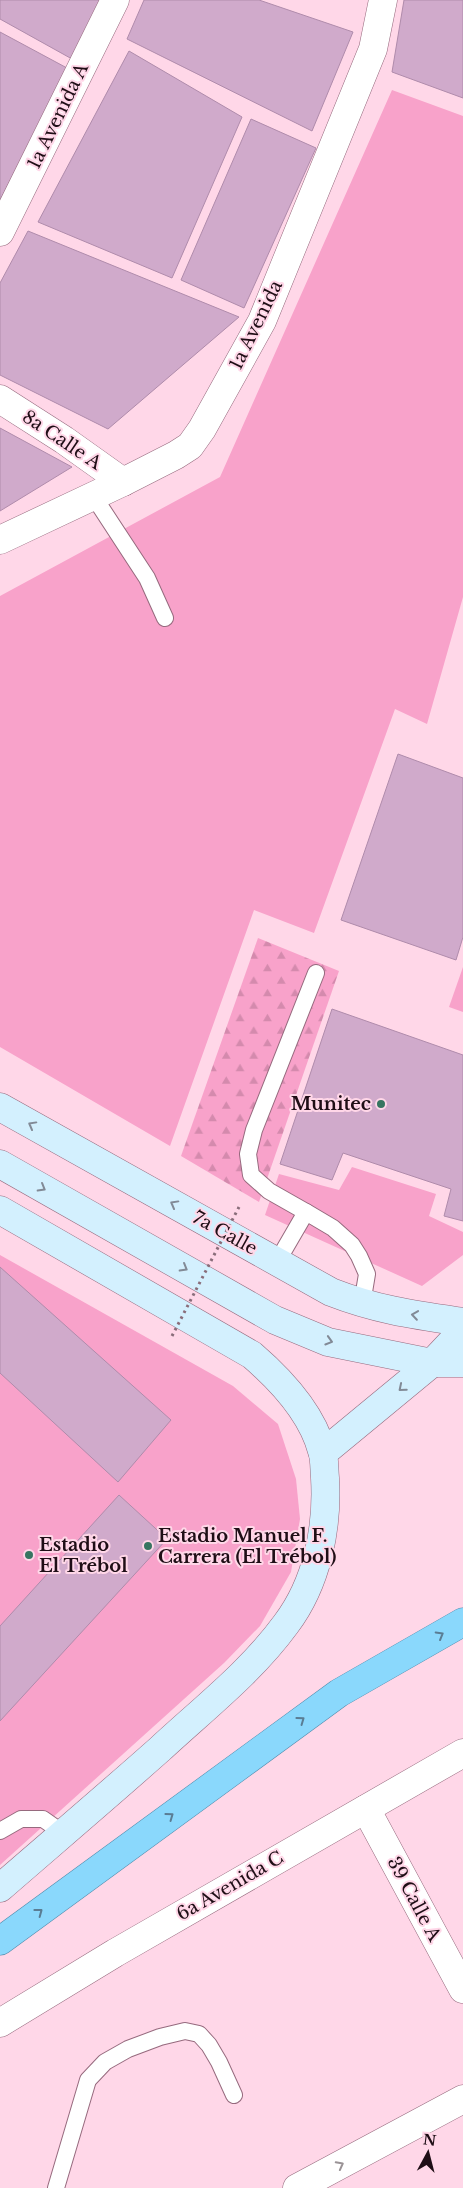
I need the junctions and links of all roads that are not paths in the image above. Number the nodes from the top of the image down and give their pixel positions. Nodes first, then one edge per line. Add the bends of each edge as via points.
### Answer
1 (115, 0) edge
2 (383, 0) edge
3 (0, 232) edge
4 (0, 399) edge
5 (123, 482) junction
6 (94, 497) junction
7 (0, 540) edge
8 (165, 618) dead end
9 (316, 973) dead end
10 (0, 1107) edge
11 (0, 1164) edge
12 (0, 1210) edge
13 (306, 1212) junction
14 (277, 1262) junction
15 (362, 1304) junction
16 (463, 1322) edge
17 (463, 1330) edge
18 (432, 1363) junction
19 (463, 1363) edge
20 (323, 1453) junction
21 (463, 1622) edge
22 (463, 1753) edge
23 (366, 1809) junction
24 (0, 1831) edge
25 (63, 1833) junction
26 (0, 1888) edge
27 (0, 1941) edge
28 (463, 1989) edge
29 (0, 2023) edge
30 (234, 2095) dead end
31 (463, 2099) edge
32 (56, 2188) edge
33 (297, 2188) edge

1 - 3 street, 1a Avenida A
2 - 5 street, 1a Avenida via 373,49 262,321 190,446
4 - 5 street, 8a Calle A
5 - 6 street, 1a Avenida
6 - 7 street, 1a Avenida
6 - 8 lane via 147,578
9 - 13 lane via 254,1130 248,1154 251,1174 269,1191
14 -> 10 main road, 7a Calle
11 -> 18 main road via 275,1320 328,1342
12 - 20 main road via 252,1355 273,1373 305,1414
13 - 14 lane
13 - 15 lane via 333,1228 359,1256 367,1274
14 - 15 main road, 7a Calle via 331,1292
16 -> 15 main road, 7a Calle
17 - 18 main road
18 - 19 main road
18 -> 20 main road
20 - 25 main road via 326,1496 319,1555 288,1622 265,1651 217,1697
27 -> 21 highway via 339,1693
22 - 23 street, 6a Avenida C
23 - 28 street, 39 Calle A
23 - 29 street, 6a Avenida C
24 - 25 lane via 22,1819 43,1819
25 - 26 main road
30 - 32 lane via 219,2062 199,2034 185,2030 128,2049 105,2062 88,2080
33 -> 31 street

